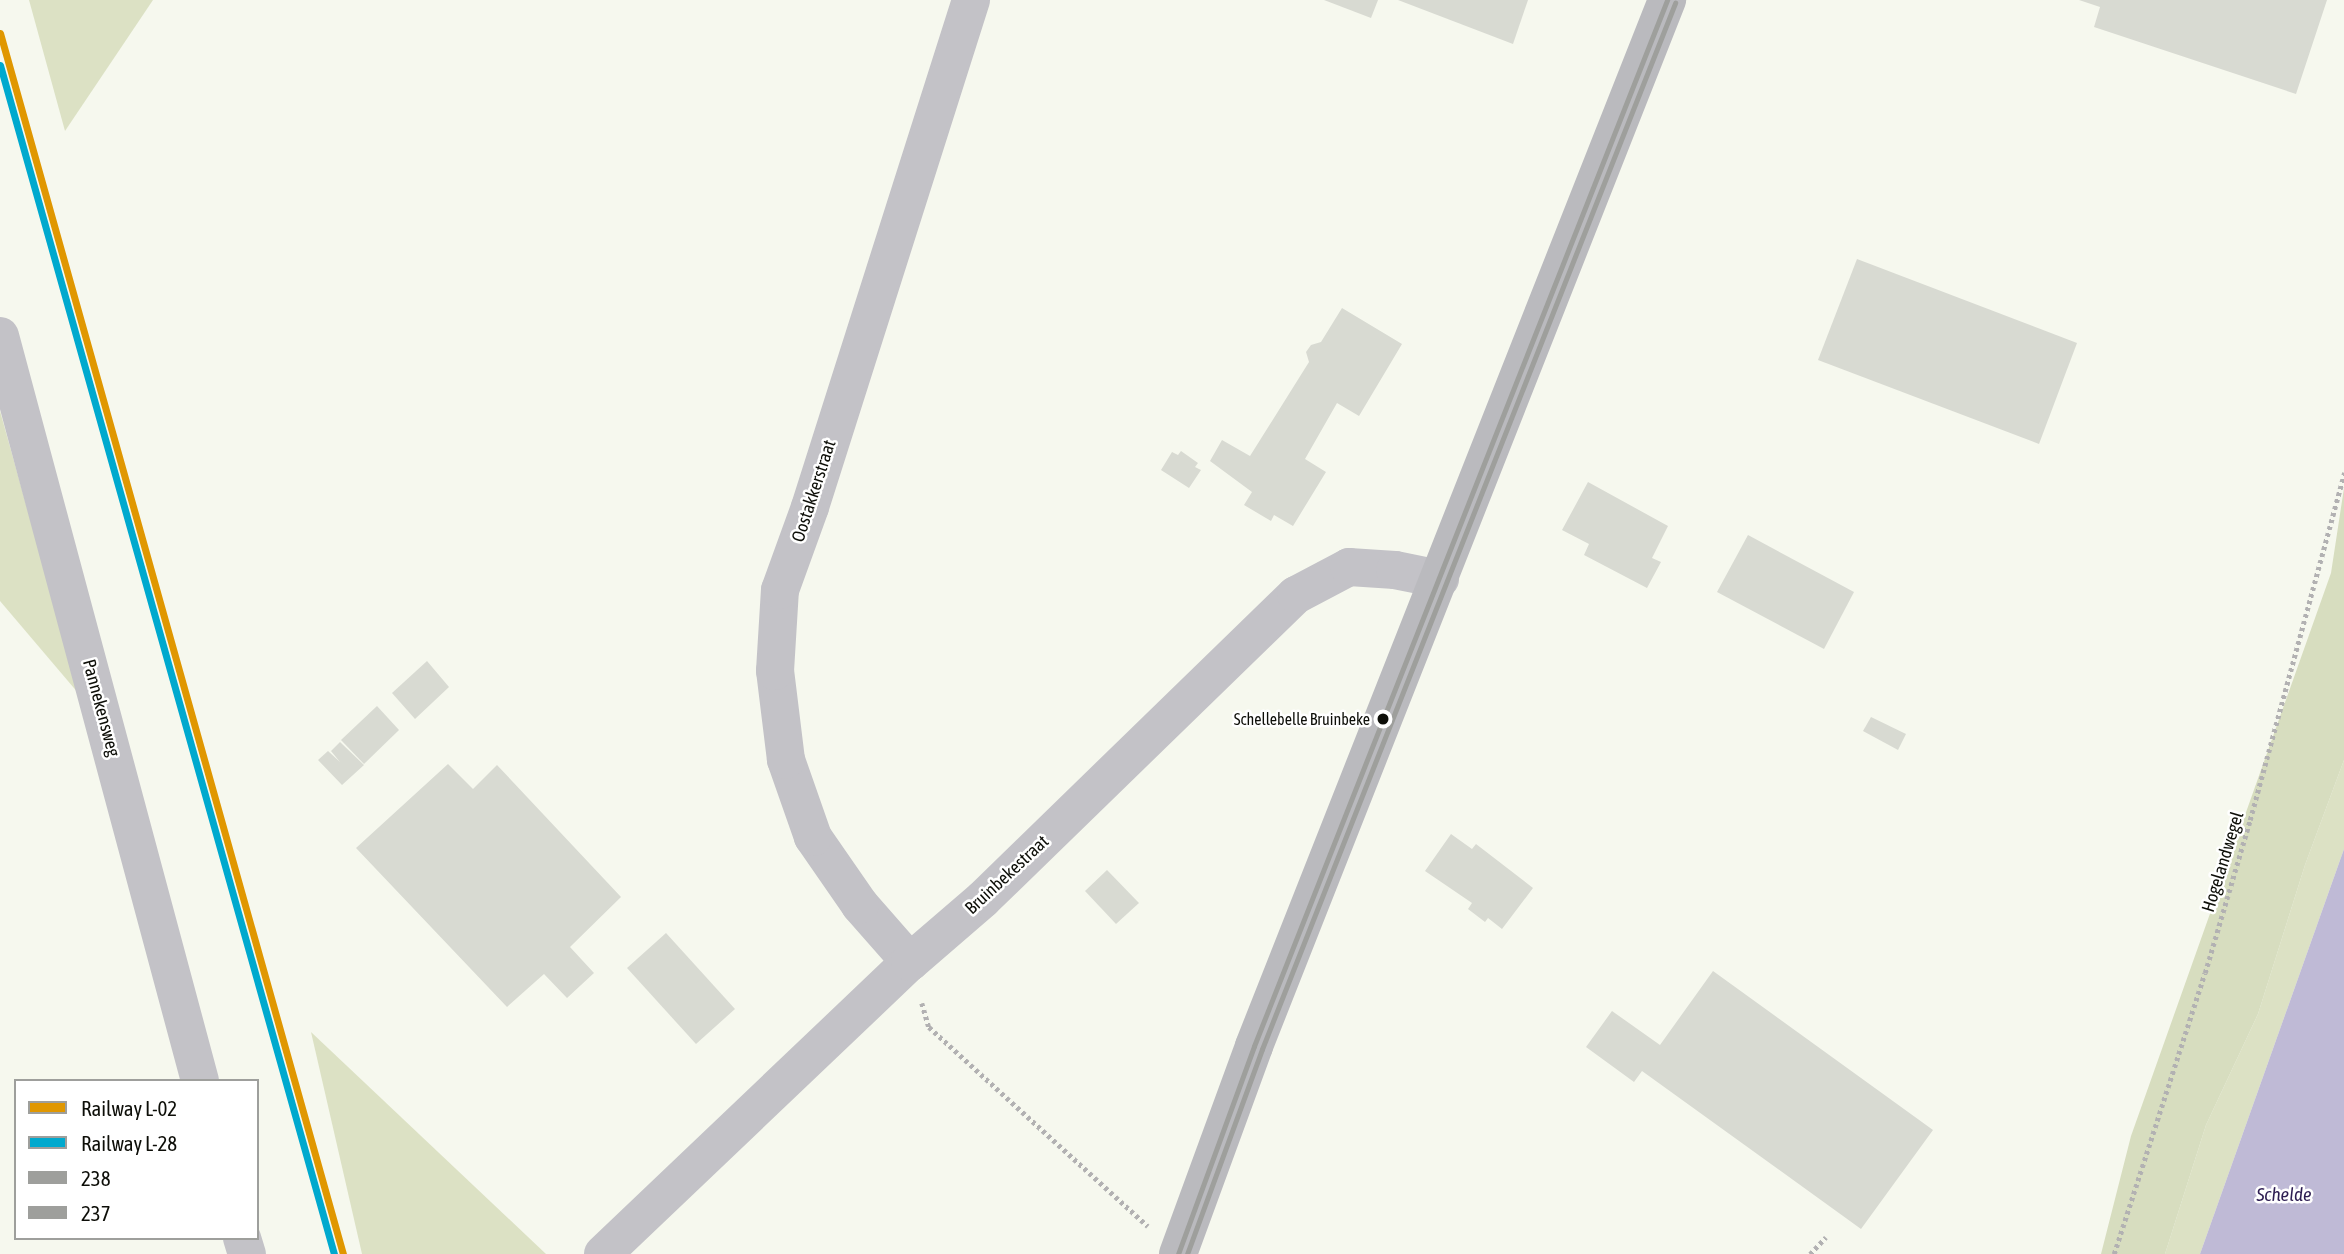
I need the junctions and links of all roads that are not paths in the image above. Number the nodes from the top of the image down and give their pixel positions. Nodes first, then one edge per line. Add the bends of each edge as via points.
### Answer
1 (971, 0) edge
2 (1667, 0) edge
3 (0, 336) edge
4 (1440, 579) junction
5 (910, 962) junction
6 (199, 1079) edge
7 (603, 1254) edge
8 (1178, 1254) edge

1 - 5 street, Oostakkerstraat via 780,590 775,671 786,760 813,837 860,905
2 - 4 main road
3 - 6 street, Pannekensweg
4 - 5 street, Bruinbekestraat via 1395,570 1349,568 1296,595 983,898
4 - 8 main road via 1254,1046
5 - 7 street, Bruinbekestraat

